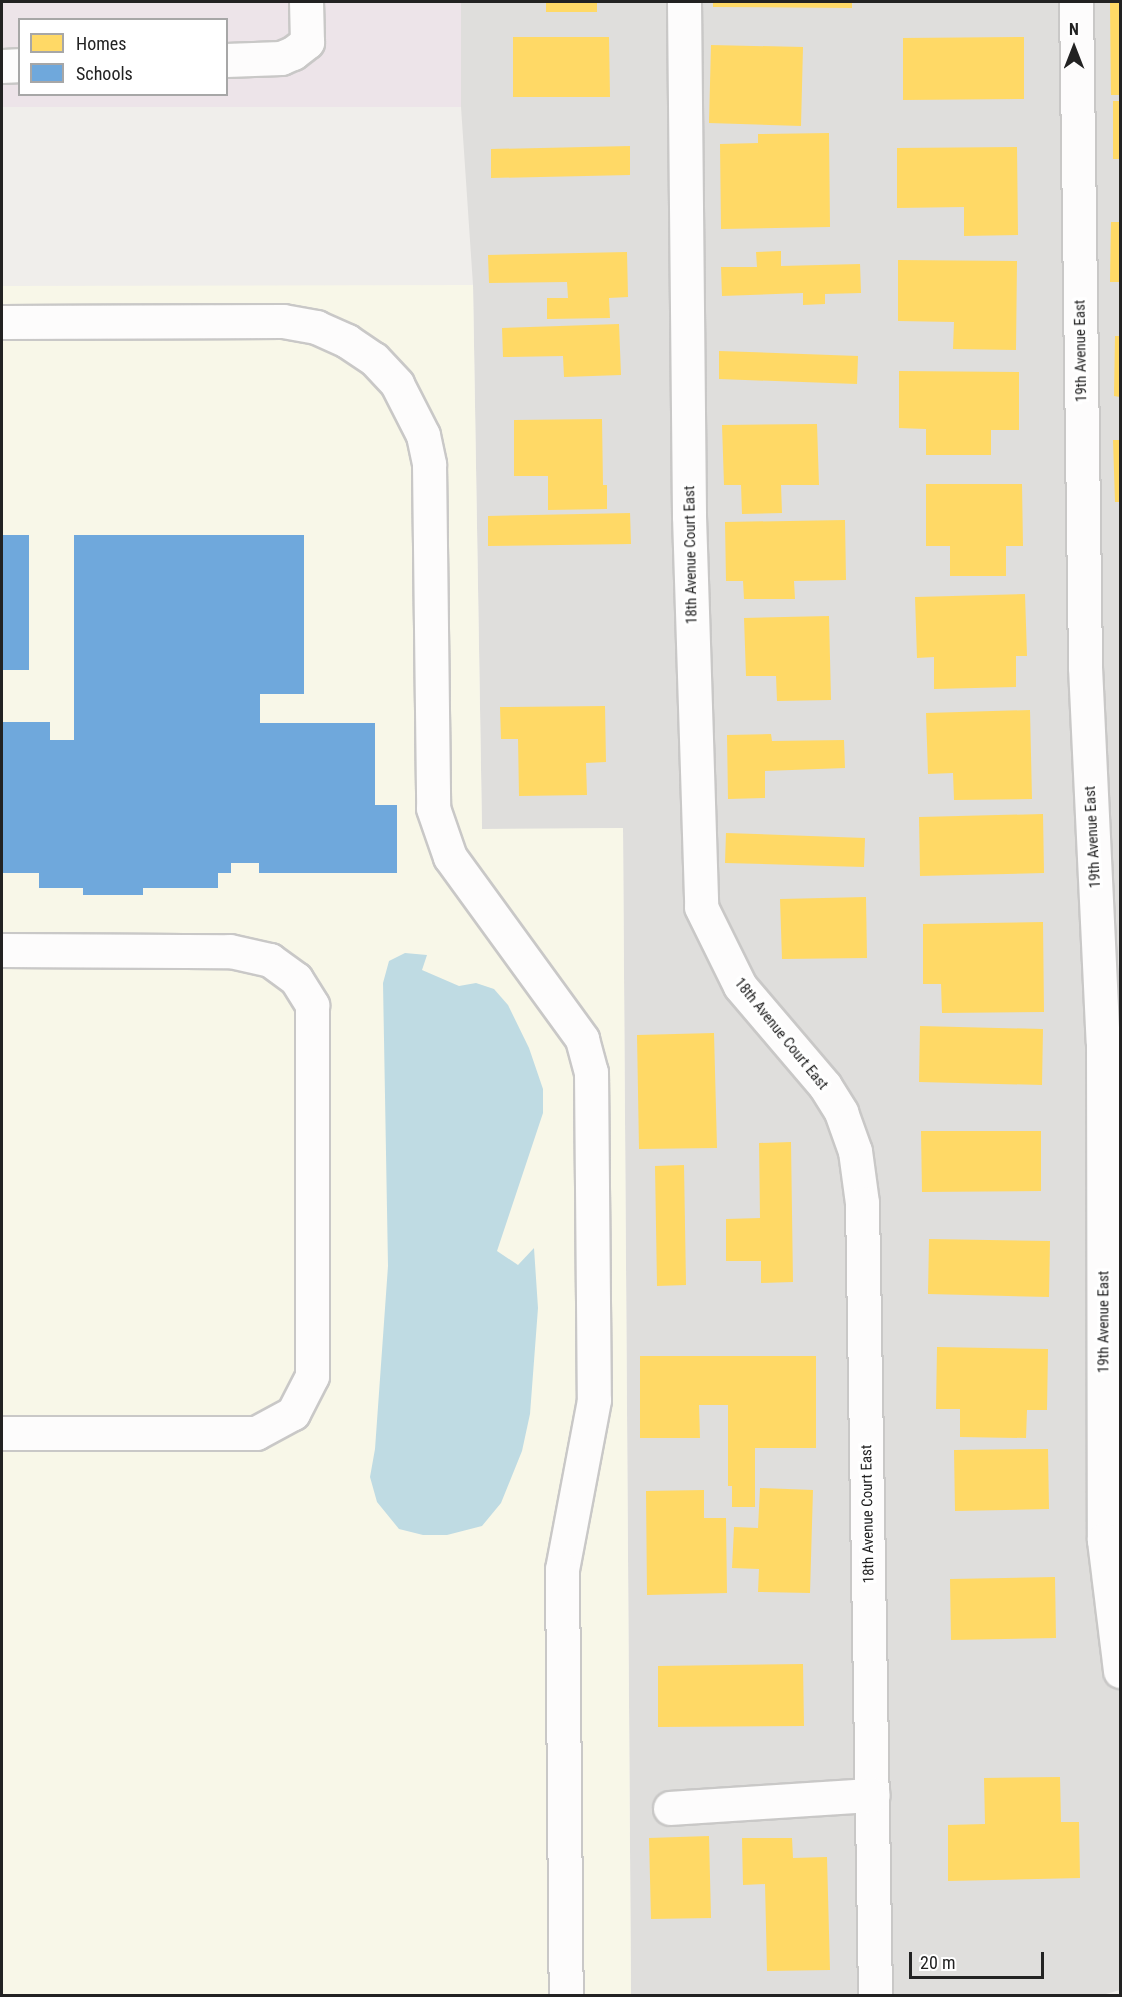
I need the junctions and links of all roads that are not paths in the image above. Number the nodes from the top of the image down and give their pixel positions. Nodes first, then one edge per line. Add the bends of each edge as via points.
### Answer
1 (306, 2) edge
2 (684, 2) edge
3 (1076, 2) edge
4 (228, 60) edge
5 (18, 65) edge
6 (2, 66) edge
7 (2, 322) edge
8 (2, 950) edge
9 (2, 1433) edge
10 (1120, 1671) edge
11 (873, 1794) junction
12 (670, 1808) dead end
13 (566, 1995) edge
14 (875, 1995) edge

1 - 4 street via 307,42 293,53 281,58
2 - 11 street, 18th Avenue Court East via 689,516 701,907 740,986 825,1086 855,1151 862,1203
3 - 10 street, 19th Avenue East via 1085,667 1103,1041 1104,1540
5 - 6 street
7 - 13 street via 283,321 316,327 374,359 412,408 429,464 433,808 450,857 582,1039 591,1072 594,1400 562,1569
8 - 9 street via 230,951 270,960 296,979 312,1005 312,1376 293,1413 256,1433
11 - 12 street
11 - 14 street, 18th Avenue Court East

